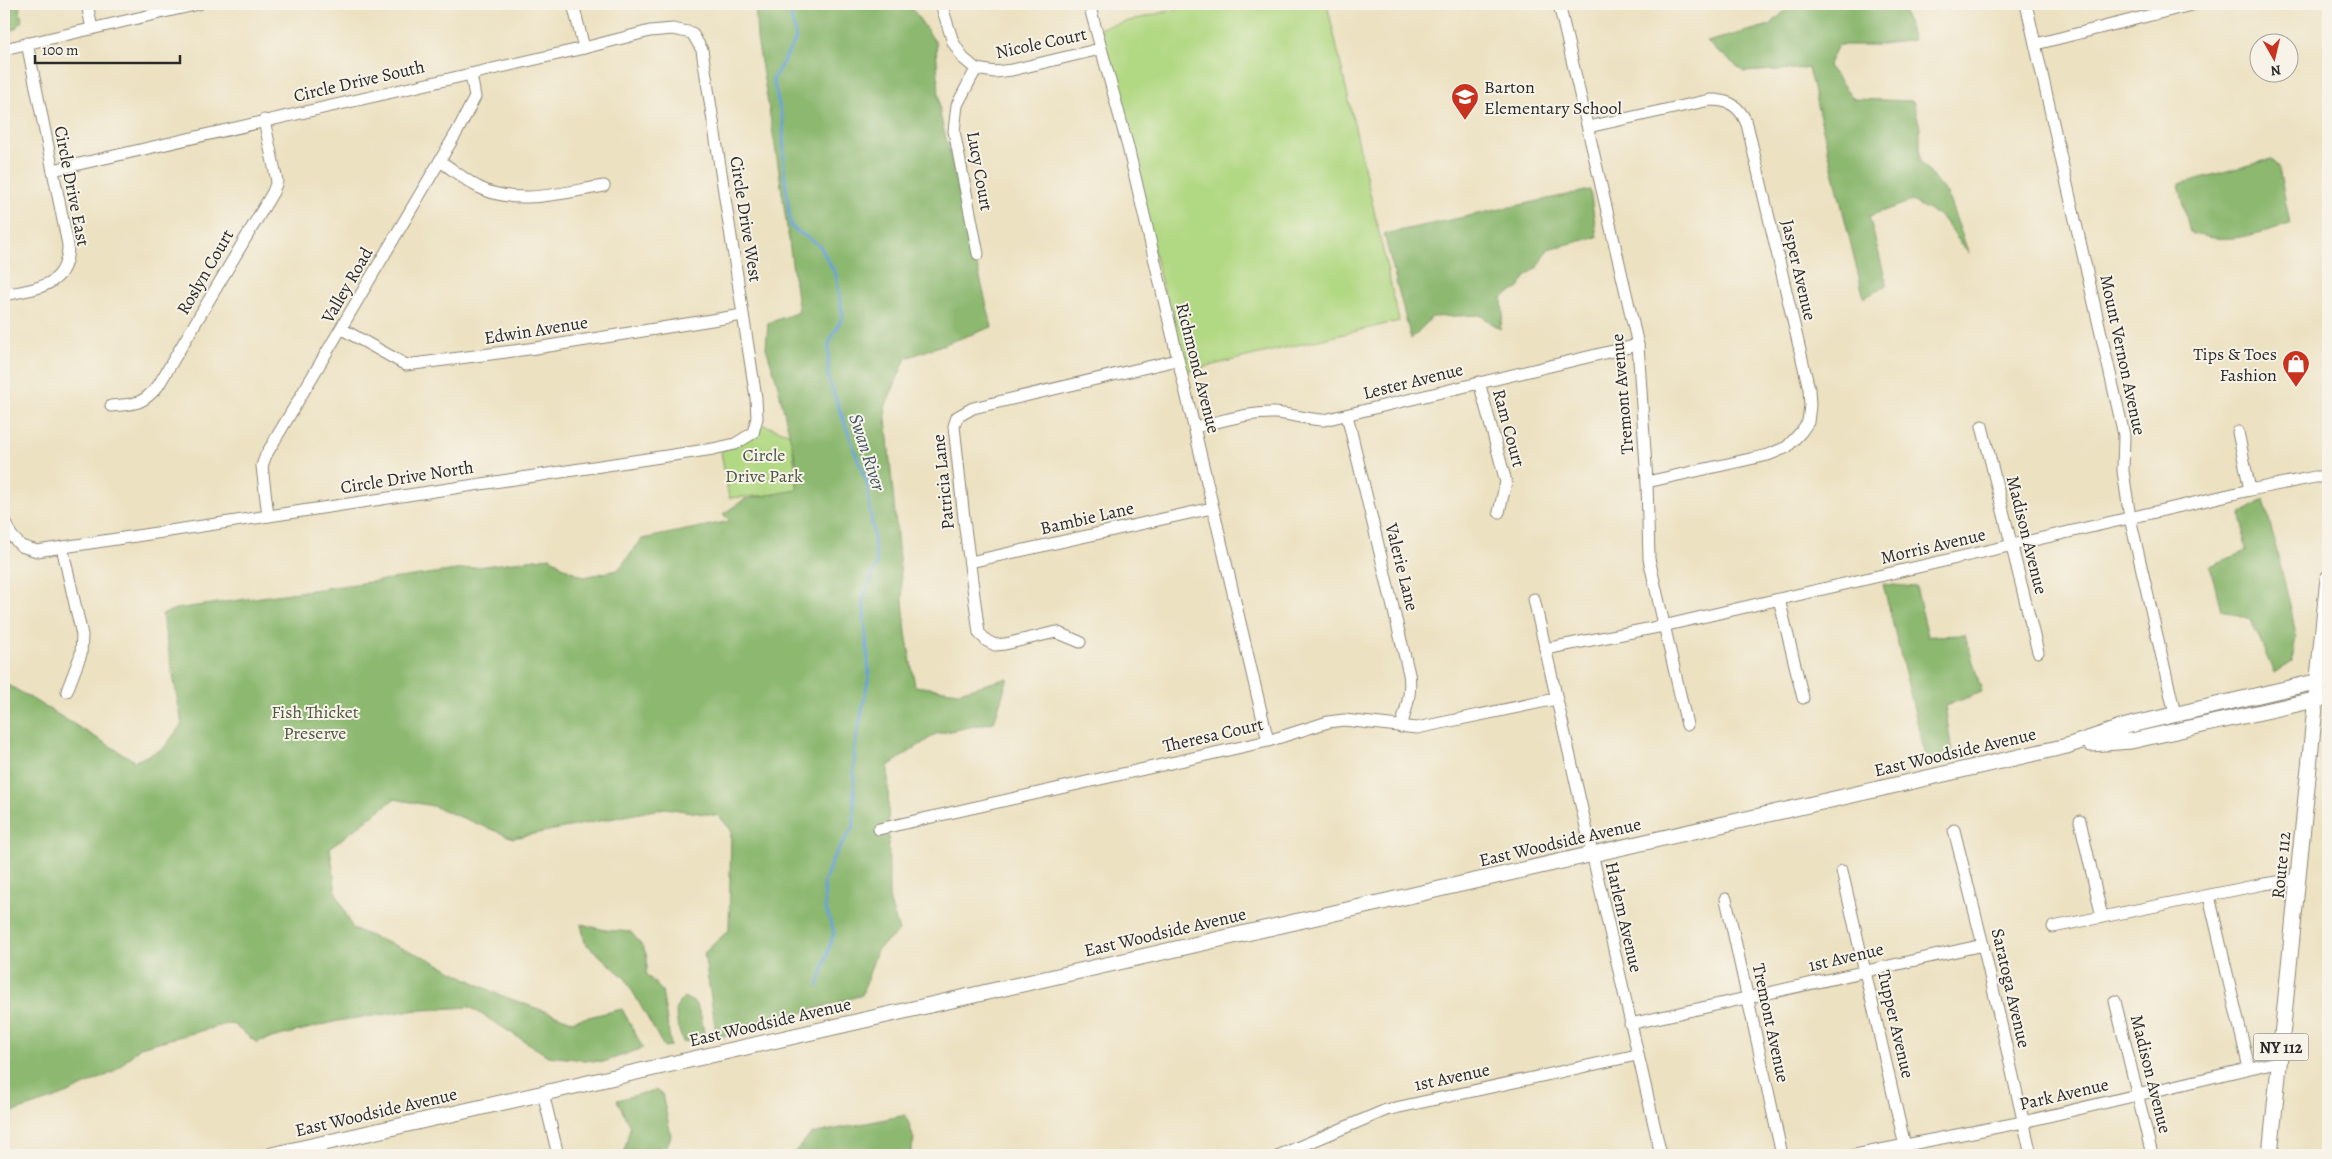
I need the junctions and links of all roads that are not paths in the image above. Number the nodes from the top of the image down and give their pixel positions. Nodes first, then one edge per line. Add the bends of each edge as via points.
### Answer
1 (87, 4) edge
2 (200, 4) edge
3 (573, 4) edge
4 (941, 4) edge
5 (1089, 4) edge
6 (1559, 4) edge
7 (2026, 4) edge
8 (2195, 4) edge
9 (92, 29) junction
10 (673, 29) joint
11 (27, 43) junction
12 (2036, 44) junction
13 (584, 48) junction
14 (4, 49) edge
15 (1100, 49) junction
16 (976, 68) junction
17 (471, 74) junction
18 (264, 120) junction
19 (1588, 127) junction
20 (440, 161) junction
21 (53, 170) junction
22 (604, 186) dead end
23 (978, 254) dead end
24 (4, 294) edge
25 (743, 316) junction
26 (342, 329) junction
27 (1638, 345) junction
28 (1177, 360) junction
29 (1479, 382) junction
30 (111, 406) dead end
31 (1347, 415) junction
32 (1982, 426) dead end
33 (1194, 427) junction
34 (2238, 432) dead end
35 (753, 433) joint
36 (2328, 478) edge
37 (1647, 482) junction
38 (2250, 490) junction
39 (1212, 508) junction
40 (1499, 512) dead end
41 (268, 516) junction
42 (4, 517) edge
43 (2130, 518) junction
44 (2012, 545) junction
45 (62, 547) junction
46 (970, 562) junction
47 (2328, 578) edge
48 (1534, 599) dead end
49 (1779, 599) junction
50 (1663, 626) junction
51 (1080, 642) dead end
52 (1545, 649) junction
53 (2038, 652) dead end
54 (2323, 680) edge
55 (67, 691) dead end
56 (1803, 698) dead end
57 (2322, 698) edge
58 (1556, 699) junction
59 (2176, 714) junction
60 (1687, 725) dead end
61 (1401, 727) junction
62 (1268, 741) junction
63 (2067, 746) junction
64 (2080, 821) dead end
65 (879, 829) dead end
66 (1954, 830) dead end
67 (1592, 854) junction
68 (1842, 871) dead end
69 (2298, 880) junction
70 (2209, 896) junction
71 (1726, 899) dead end
72 (2102, 917) junction
73 (2053, 927) dead end
74 (1983, 945) junction
75 (1866, 970) junction
76 (1748, 999) junction
77 (2115, 1001) dead end
78 (1630, 1024) junction
79 (1637, 1055) junction
80 (2280, 1061) junction
81 (2249, 1068) junction
82 (543, 1093) junction
83 (2138, 1094) junction
84 (2023, 1122) junction
85 (1906, 1150) edge
86 (272, 1155) edge
87 (558, 1155) edge
88 (1280, 1155) edge
89 (1661, 1155) edge
90 (1782, 1155) edge
91 (1855, 1155) edge
92 (2031, 1155) edge
93 (2152, 1155) edge
94 (2270, 1155) edge

1 - 9 street
2 - 9 street
3 - 13 street
4 - 16 street, Nicole Court via 953,42 963,58
5 - 15 street, Richmond Avenue
6 - 19 street, Tremont Avenue
7 - 12 street, Mount Vernon Avenue
8 - 12 street
9 - 11 street
10 - 13 street, Circle Drive South via 650,31
10 - 25 street, Circle Drive West via 692,33 702,50
11 - 14 street
11 - 21 street, Circle Drive East
12 - 43 street, Mount Vernon Avenue via 2124,435 2123,471
13 - 17 street, Circle Drive South
15 - 16 street, Nicole Court via 1012,70 995,72
15 - 28 street, Richmond Avenue via 1128,147
16 - 23 street, Lucy Court via 957,105 954,130
17 - 18 street, Circle Drive South
17 - 20 street, Valley Road via 475,97
18 - 21 street, Circle Drive South
18 - 30 street, Roslyn Court via 277,181 273,192 158,386 138,404
19 - 27 street, Tremont Avenue
19 - 37 street, Jasper Avenue via 1710,100 1736,105 1747,124 1809,389 1808,422 1787,447 1768,455
20 - 22 street via 478,187 516,198
20 - 26 street, Valley Road
21 - 24 street, Circle Drive East via 68,259 63,271 50,284
25 - 26 street, Edwin Avenue via 406,365
25 - 35 street, Circle Drive West via 756,398 757,418
26 - 41 street, Valley Road via 266,455 262,466
27 - 29 street, Lester Avenue
27 - 37 street, Tremont Avenue
28 - 33 street, Richmond Avenue
28 - 46 street, Patricia Lane via 973,408 958,417 954,426 955,439
29 - 31 street, Lester Avenue
29 - 40 street, Ram Court via 1506,482
31 - 33 street, Lester Avenue via 1312,420 1275,413 1262,414
31 - 61 street, Valerie Lane via 1411,685
32 - 44 street, Madison Avenue
33 - 39 street, Richmond Avenue
34 - 38 street
35 - 41 street, Circle Drive North via 735,444 713,449
36 - 38 street, Morris Avenue via 2315,477
37 - 50 street, Tremont Avenue via 1649,559
38 - 43 street, Morris Avenue
39 - 46 street, Bambie Lane
39 - 62 street, Richmond Avenue
41 - 45 street, Circle Drive North
42 - 45 street via 11,535 20,546 37,551
43 - 44 street, Morris Avenue
43 - 59 street, Mount Vernon Avenue
44 - 49 street, Morris Avenue
44 - 53 street, Madison Avenue
45 - 55 street via 82,635 81,654
46 - 51 street, Patricia Lane via 976,621 979,632 987,641 995,645 1005,644 1056,632
47 - 54 main road, Route 112 / NY 112
48 - 52 street, Harlem Avenue
49 - 50 street, Morris Avenue
49 - 56 street
50 - 52 street, Morris Avenue
50 - 60 street, Tremont Avenue
52 - 58 street, Harlem Avenue
54 - 57 main road, Route 112 / NY 112
54 - 59 main road, East Woodside Avenue
57 - 63 main road, East Woodside Avenue via 2131,741
57 - 69 main road, Route 112 / NY 112
58 - 61 street, Theresa Court via 1426,726
58 - 67 street, Harlem Avenue
59 - 63 main road, East Woodside Avenue via 2126,726
61 - 62 street, Theresa Court via 1344,720
62 - 65 street, Theresa Court
63 - 67 main road, East Woodside Avenue
64 - 72 street
66 - 74 street, Saratoga Avenue
67 - 78 street, Harlem Avenue
67 - 82 main road, East Woodside Avenue
68 - 75 street, Tupper Avenue
69 - 70 street
69 - 80 main road, Route 112 / NY 112
70 - 72 street
70 - 81 street
71 - 76 street, Tremont Avenue
72 - 73 street
74 - 75 street, 1st Avenue
74 - 84 street, Saratoga Avenue
75 - 76 street, 1st Avenue
75 - 85 street, Tupper Avenue
76 - 78 street, 1st Avenue
76 - 90 street, Tremont Avenue
77 - 83 street, Madison Avenue
78 - 79 street, Harlem Avenue
79 - 88 street, 1st Avenue via 1386,1110
79 - 89 street, Harlem Avenue
80 - 81 street, Park Avenue
80 - 94 main road, Route 112 / NY 112
81 - 83 street, Park Avenue
82 - 86 main road, East Woodside Avenue
82 - 87 street
83 - 84 street, Park Avenue
83 - 93 street, Madison Avenue
84 - 85 street, Park Avenue
84 - 92 street, Saratoga Avenue
85 - 91 street, Park Avenue

